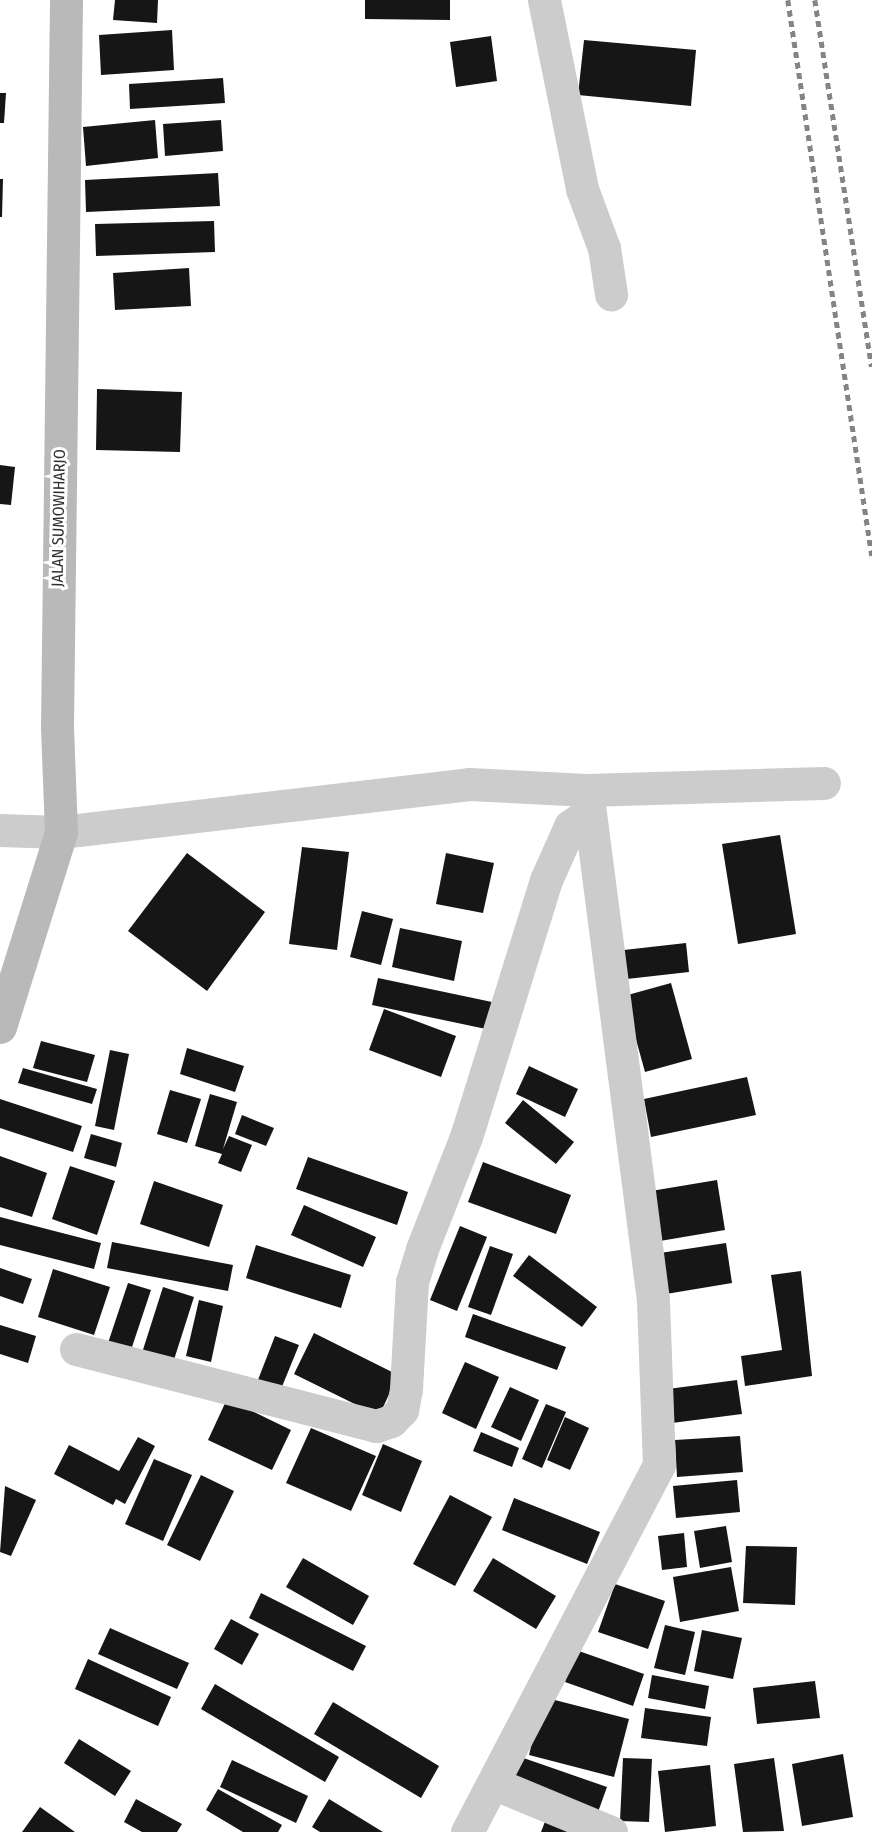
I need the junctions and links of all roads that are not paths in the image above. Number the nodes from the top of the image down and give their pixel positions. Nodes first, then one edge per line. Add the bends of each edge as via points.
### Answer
1 (66, 0) edge
2 (544, 0) edge
3 (611, 294) dead end
4 (824, 783) dead end
5 (588, 802) junction
6 (0, 830) edge
7 (61, 832) junction
8 (0, 1027) edge
9 (76, 1349) dead end
10 (493, 1783) junction
11 (466, 1832) edge
12 (611, 1832) edge

1 - 7 street, JALAN SUMOWIHARJO via 57,727
2 - 3 street via 582,189 604,248
4 - 5 street
5 - 7 street via 469,784
5 - 9 street via 570,826 543,889 466,1137 422,1249 412,1282 406,1389 402,1410 391,1422 376,1426
5 - 10 street via 598,844 654,1300 659,1465
6 - 7 street
7 - 8 street, JALAN SUMOWIHARJO
10 - 11 street
10 - 12 street

